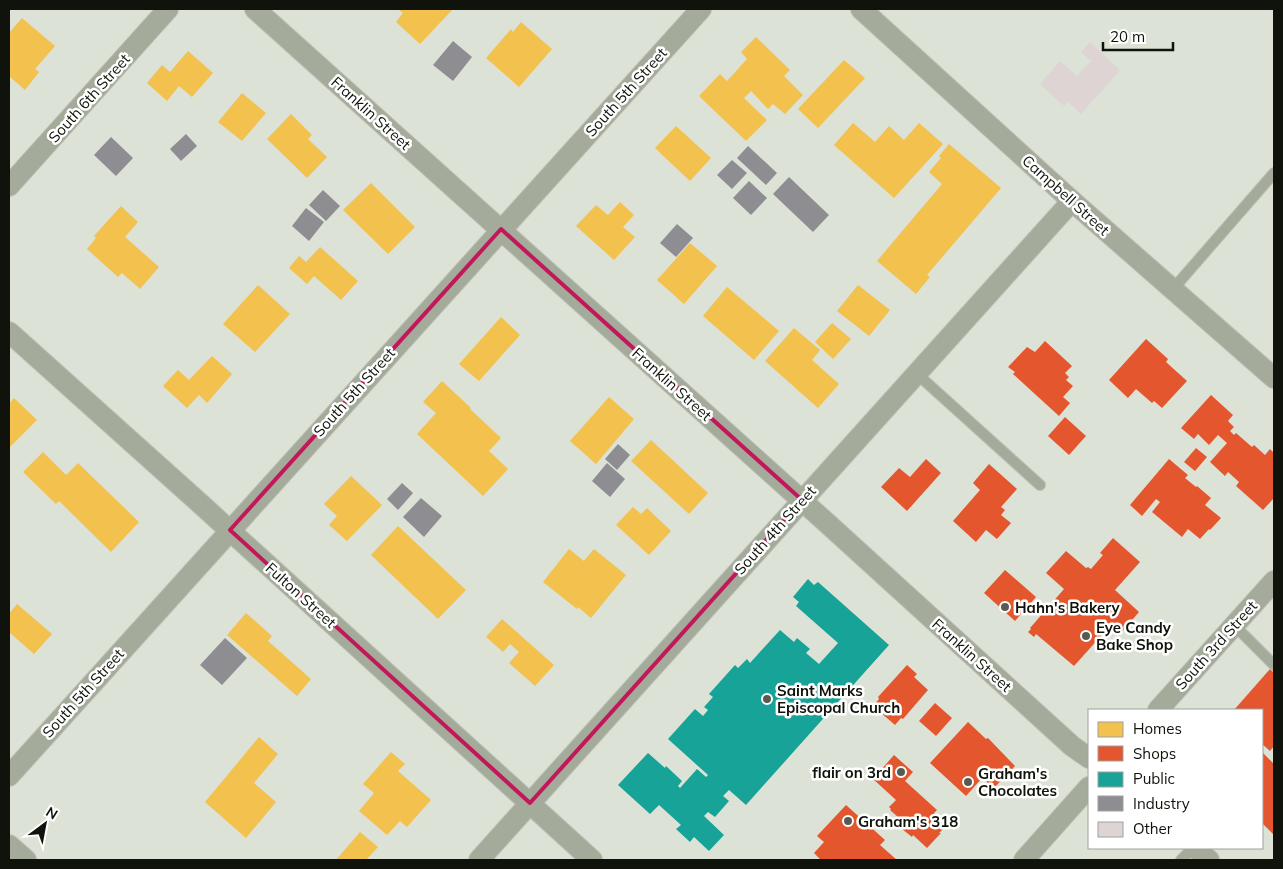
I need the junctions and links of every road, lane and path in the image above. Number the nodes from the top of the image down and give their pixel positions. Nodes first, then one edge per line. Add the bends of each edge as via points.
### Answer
1 (168, 9) edge
2 (255, 9) edge
3 (700, 9) edge
4 (860, 9) edge
5 (1274, 173) edge
6 (9, 186) edge
7 (1072, 201) junction
8 (501, 229) junction
9 (1173, 289) junction
10 (9, 332) edge
11 (916, 373) junction
12 (1274, 378) edge
13 (1040, 485) dead end
14 (802, 500) junction
15 (230, 530) junction
16 (1274, 580) edge
17 (1234, 625) junction
18 (1274, 665) edge
19 (1159, 709) edge
20 (1088, 757) edge
21 (9, 776) edge
22 (1088, 788) edge
23 (530, 803) junction
24 (9, 845) edge
25 (1193, 849) edge
26 (1195, 849) edge
27 (26, 860) edge
28 (479, 860) edge
29 (592, 860) edge
30 (1024, 860) edge
31 (1181, 860) edge
32 (1209, 860) edge

1 - 6 street, South 6th Street
2 - 8 street, Franklin Street
3 - 8 street, South 5th Street
4 - 7 street, Campbell Street
5 - 9 lane
7 - 9 street, Campbell Street
7 - 11 street, South 4th Street
8 - 14 street, Franklin Street
8 - 15 street, South 5th Street
9 - 12 street, Campbell Street
10 - 15 street, Fulton Street
11 - 13 lane
11 - 14 street, South 4th Street
14 - 20 street, Franklin Street
14 - 23 street, South 4th Street
15 - 21 street, South 5th Street
15 - 23 street, Fulton Street
16 - 17 street, South 3rd Street
17 - 18 lane
17 - 19 street, South 3rd Street
22 - 30 street
23 - 28 street, South 4th Street
23 - 29 street, Fulton Street
24 - 27 street
25 - 31 lane
26 - 32 street

